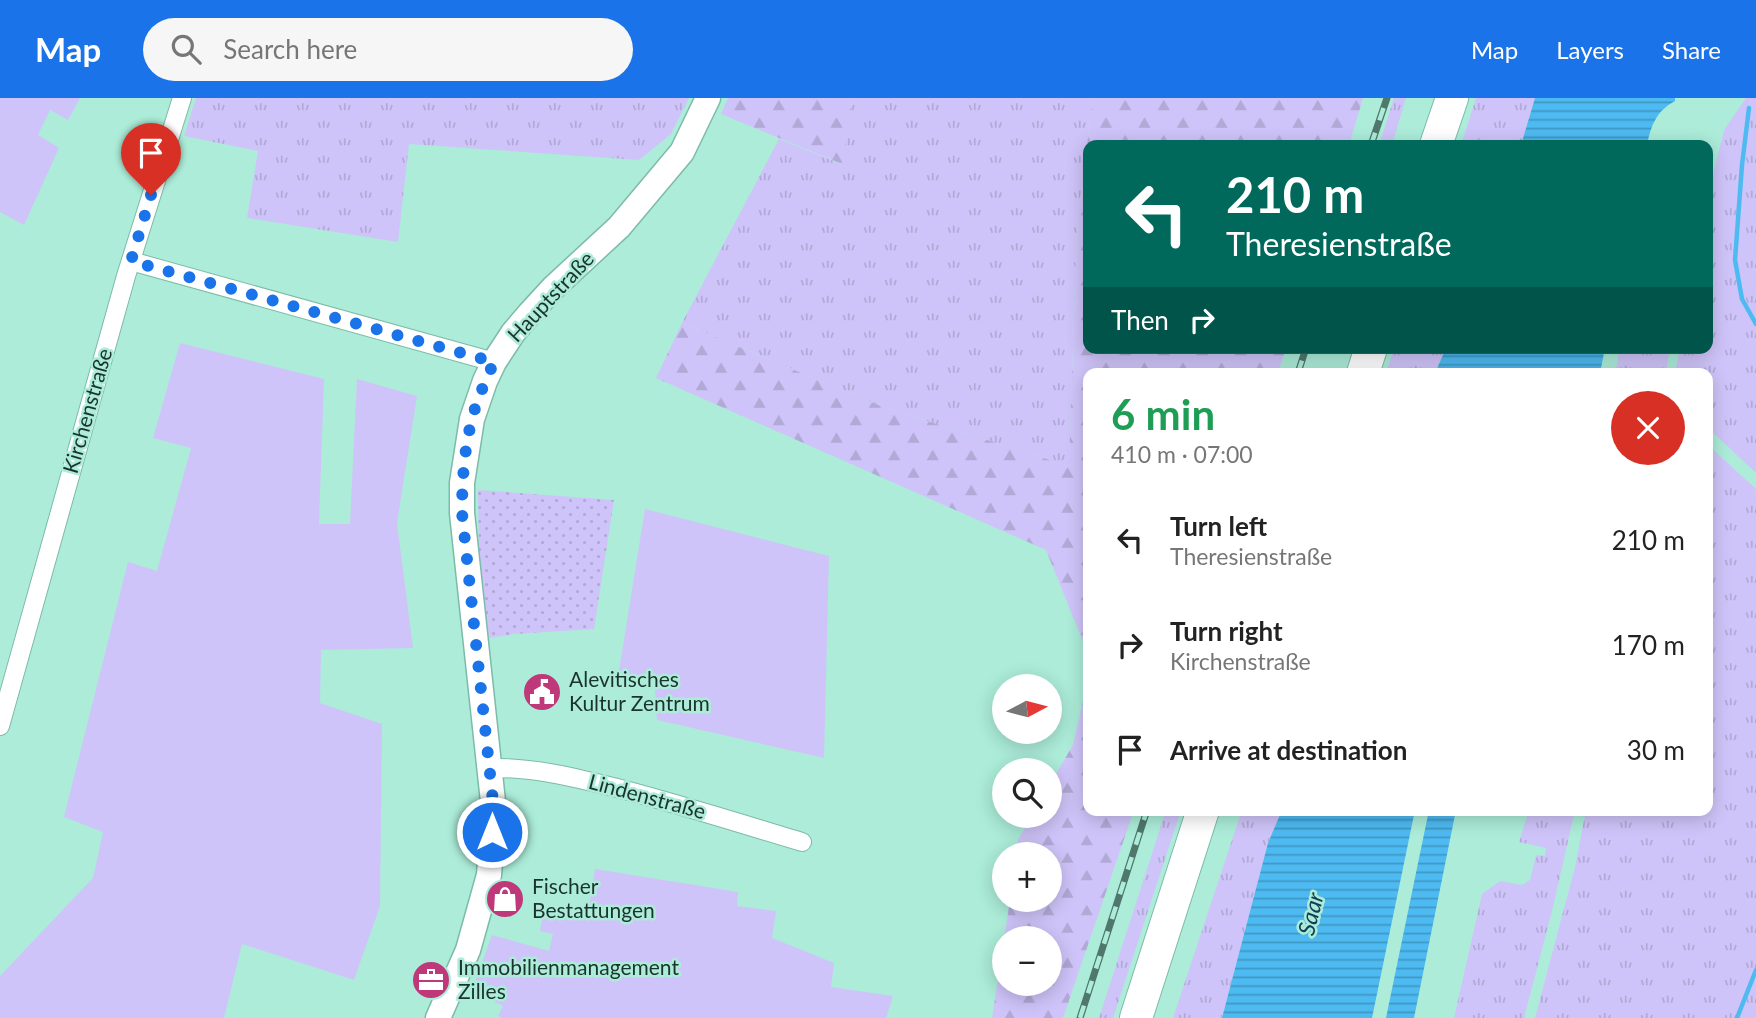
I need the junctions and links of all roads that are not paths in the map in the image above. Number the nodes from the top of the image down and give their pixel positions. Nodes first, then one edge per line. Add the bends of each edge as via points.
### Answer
1 (182, 98) edge
2 (708, 98) edge
3 (1430, 98) edge
4 (1452, 98) edge
5 (1417, 140) edge
6 (1438, 140) edge
7 (131, 261) junction
8 (494, 362) junction
9 (0, 726) edge
10 (489, 768) junction
11 (1201, 816) edge
12 (1222, 816) edge
13 (802, 842) dead end
14 (438, 1018) edge
15 (1136, 1018) edge
16 (1158, 1018) edge

1 - 7 street, Kirchenstraße
2 - 8 main road, Hauptstraße via 682,152 619,226 530,313
3 - 5 highway
4 - 6 highway
7 - 8 street
7 - 9 street, Kirchenstraße
8 - 10 main road, Hauptstraße via 466,447 462,513
10 - 13 street, Lindenstraße via 559,773
10 - 14 main road, Hauptstraße via 494,811 489,875 468,950
11 - 15 highway
12 - 16 highway

